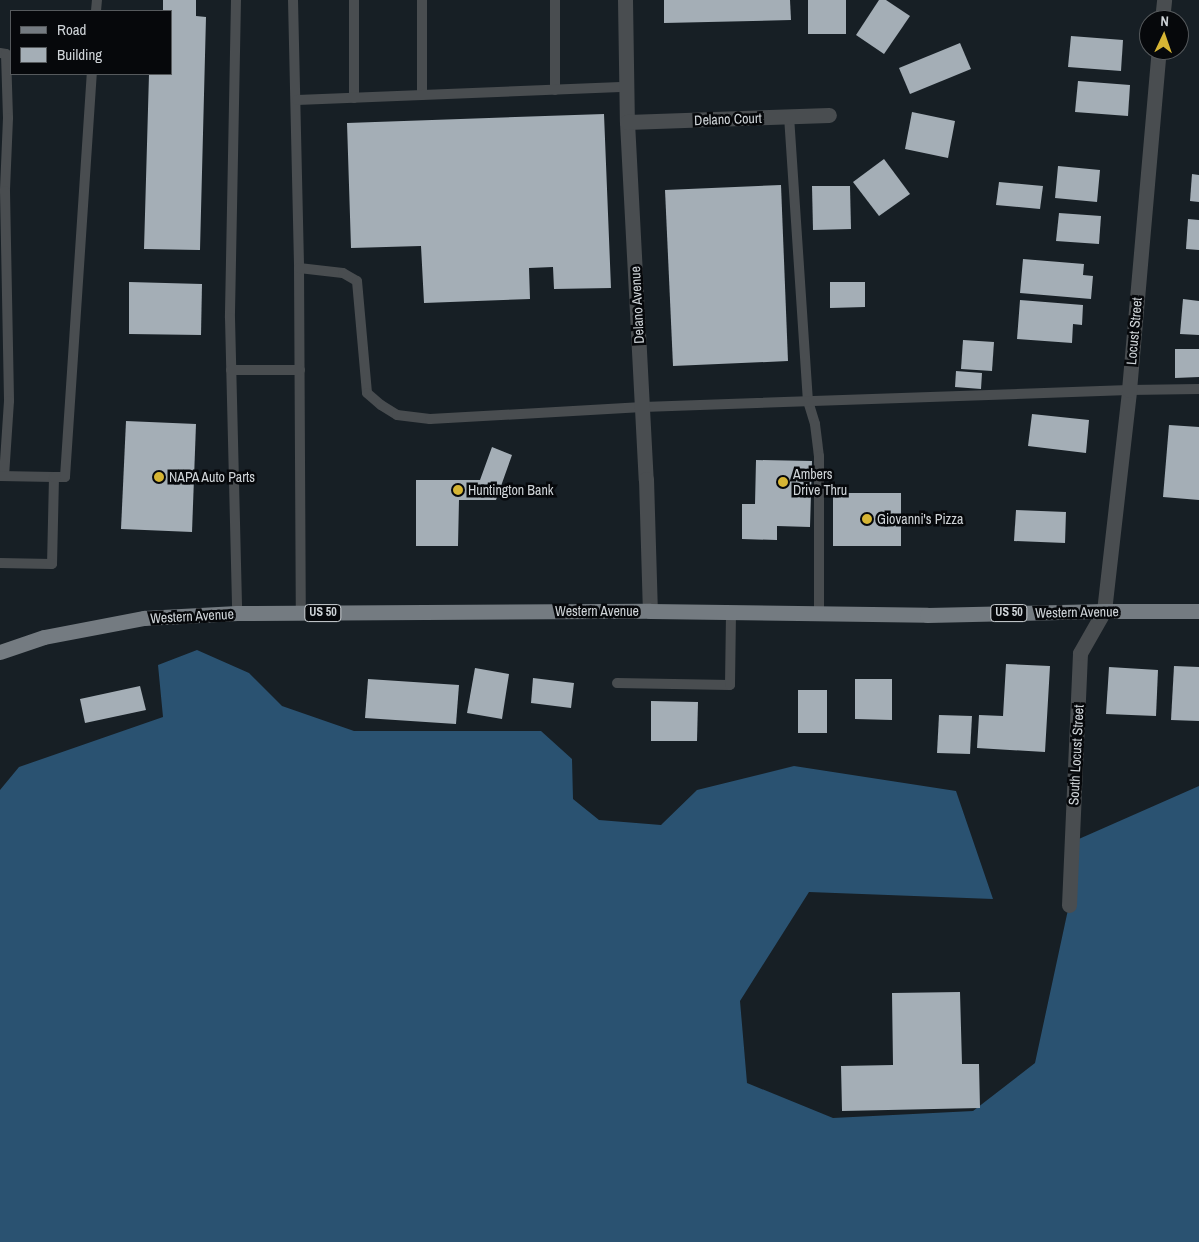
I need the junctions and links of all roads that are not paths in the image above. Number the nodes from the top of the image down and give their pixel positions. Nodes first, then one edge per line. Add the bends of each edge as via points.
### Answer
1 (236, 0) edge
2 (293, 0) edge
3 (354, 0) edge
4 (422, 0) edge
5 (554, 0) edge
6 (625, 0) edge
7 (0, 53) edge
8 (1158, 60) edge
9 (92, 75) edge
10 (627, 87) junction
11 (555, 90) junction
12 (422, 95) junction
13 (354, 98) junction
14 (297, 100) junction
15 (829, 115) dead end
16 (789, 116) junction
17 (628, 122) junction
18 (300, 268) junction
19 (231, 370) junction
20 (300, 370) junction
21 (1129, 390) junction
22 (1199, 390) edge
23 (808, 401) junction
24 (643, 407) junction
25 (2, 476) edge
26 (54, 477) junction
27 (0, 562) edge
28 (650, 611) junction
29 (731, 611) junction
30 (1104, 611) junction
31 (1199, 611) edge
32 (237, 613) junction
33 (302, 613) junction
34 (819, 613) junction
35 (0, 652) edge
36 (617, 683) dead end
37 (1069, 905) dead end

1 - 19 lane
2 - 14 lane
3 - 13 lane
4 - 12 lane
5 - 11 lane
6 - 10 street, Delano Avenue
7 - 25 lane via 6,54 8,118 4,191 9,402
8 - 21 street, Locust Street
9 - 26 lane via 65,477
10 - 11 lane
10 - 17 street, Delano Avenue
11 - 12 lane
12 - 13 lane
13 - 14 lane
14 - 18 lane
15 - 16 street, Delano Court
16 - 17 street, Delano Court
16 - 23 lane
17 - 24 street, Delano Avenue
18 - 20 lane
18 - 24 lane via 343,273 357,281 367,393 398,415 430,419
19 - 20 lane
19 - 32 lane
20 - 33 lane
21 - 22 lane
21 - 23 lane
21 - 30 street, Locust Street
23 - 24 lane
23 - 34 lane via 819,456
24 - 28 street, Delano Avenue
25 - 26 lane
26 - 27 lane via 52,564
28 - 29 main road, Western Avenue / US 50
28 - 33 main road, Western Avenue / US 50
29 - 34 main road, Western Avenue / US 50
29 - 36 lane via 730,685
30 - 31 main road, Western Avenue / US 50
30 - 34 main road, Western Avenue / US 50 via 927,615
30 - 37 street, South Locust Street via 1080,653
32 - 33 main road, Western Avenue / US 50
32 - 35 main road, Western Avenue / US 50 via 144,618 44,637

